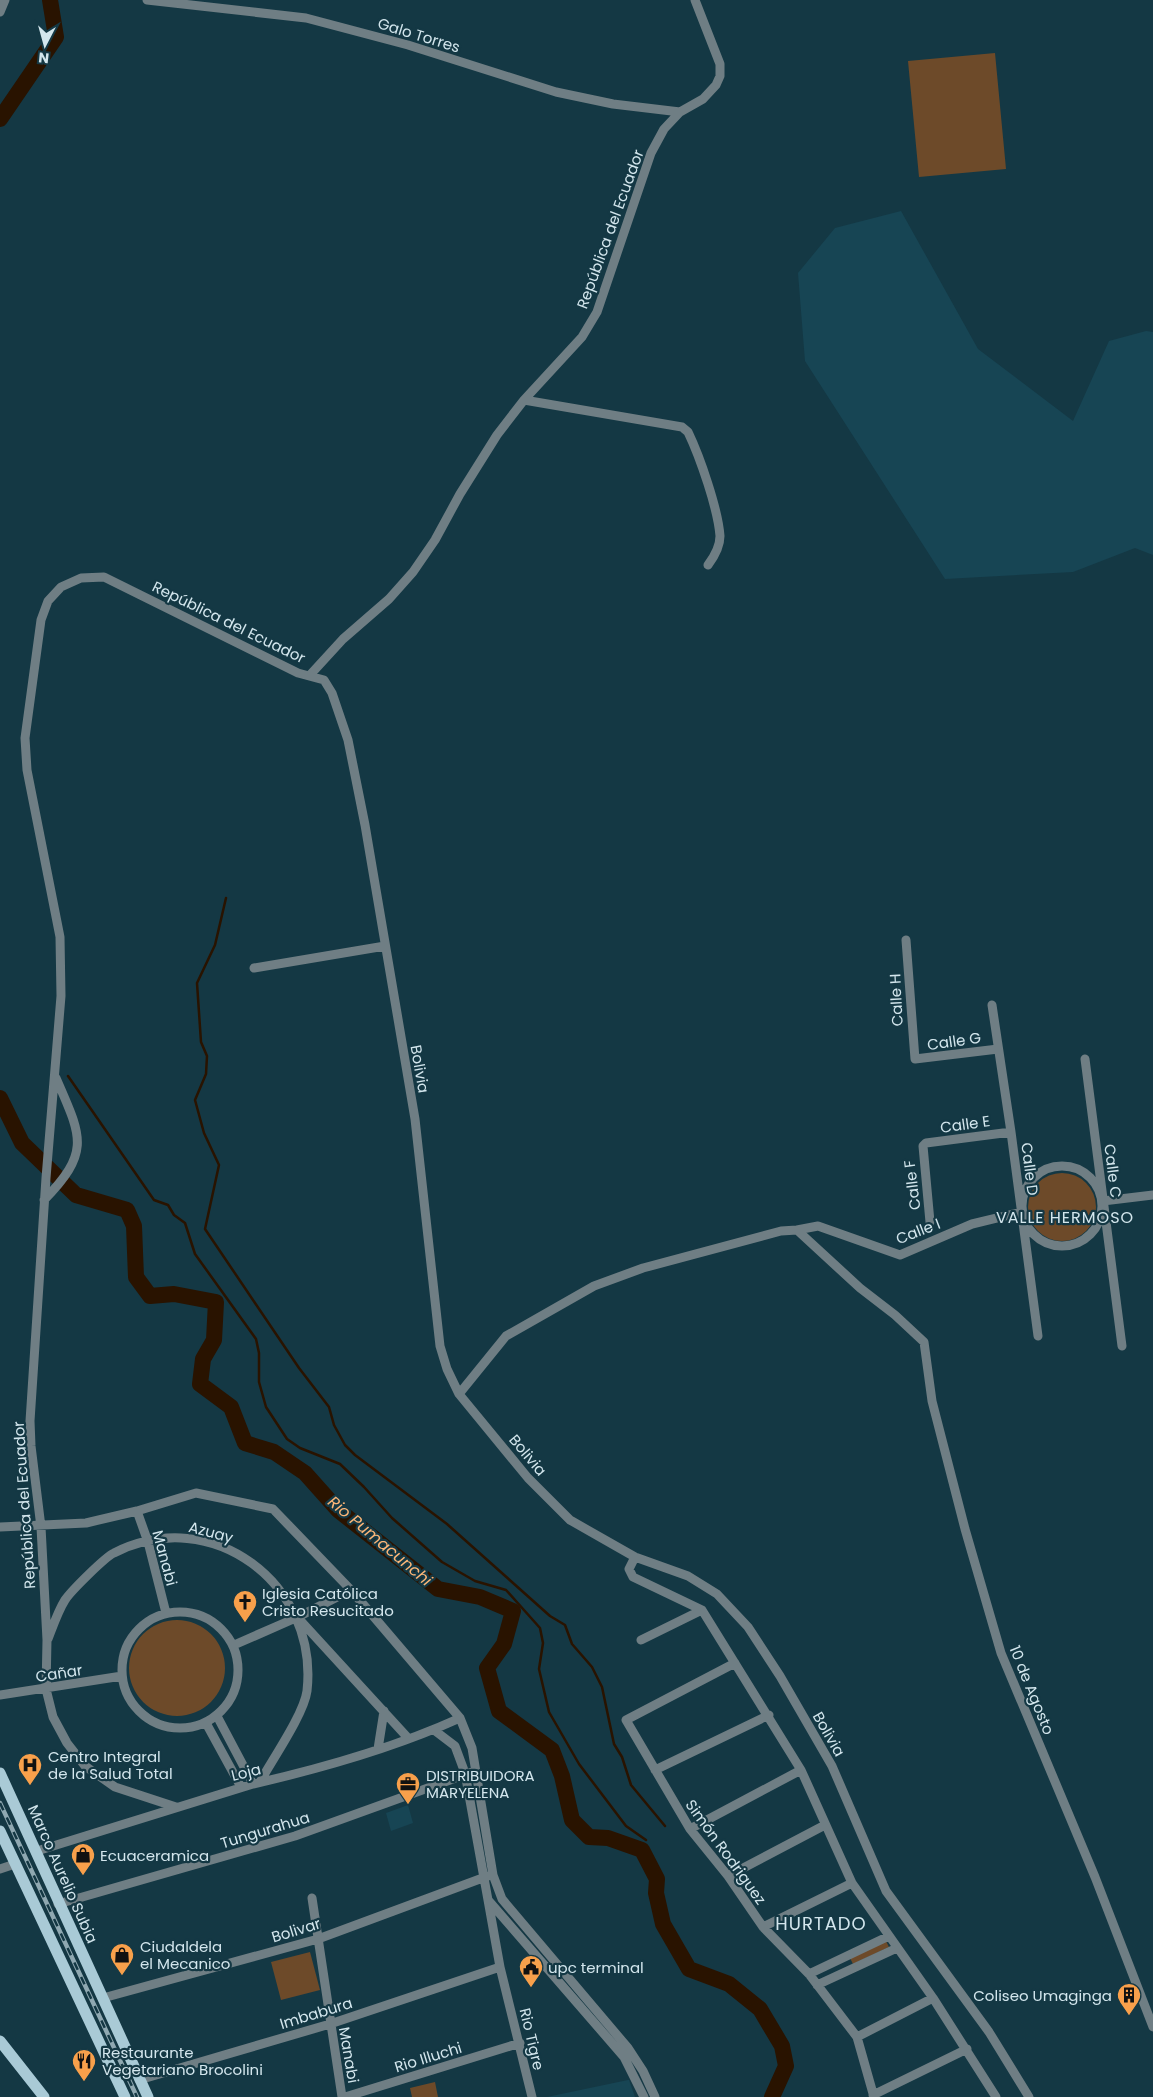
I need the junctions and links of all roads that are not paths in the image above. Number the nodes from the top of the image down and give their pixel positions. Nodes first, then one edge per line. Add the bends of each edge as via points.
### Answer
1 (5, 0) edge
2 (147, 0) edge
3 (695, 0) edge
4 (0, 12) edge
5 (680, 112) junction
6 (524, 400) junction
7 (708, 565) dead end
8 (310, 675) junction
9 (906, 940) dead end
10 (386, 946) junction
11 (254, 968) dead end
12 (992, 1005) dead end
13 (998, 1049) junction
14 (915, 1059) joint
15 (1085, 1059) dead end
16 (55, 1076) junction
17 (1011, 1132) junction
18 (923, 1146) joint
19 (1153, 1195) edge
20 (44, 1200) junction
21 (1103, 1201) junction
22 (1022, 1212) junction
23 (930, 1222) dead end
24 (797, 1230) junction
25 (1038, 1336) dead end
26 (1122, 1346) dead end
27 (459, 1394) junction
28 (137, 1511) junction
29 (0, 1527) edge
30 (41, 1527) junction
31 (148, 1542) junction
32 (635, 1557) junction
33 (351, 1590) junction
34 (702, 1610) junction
35 (166, 1613) junction
36 (298, 1617) junction
37 (48, 1640) junction
38 (641, 1640) dead end
39 (234, 1645) junction
40 (735, 1663) junction
41 (122, 1676) junction
42 (46, 1689) junction
43 (0, 1696) edge
44 (384, 1711) junction
45 (769, 1715) junction
46 (217, 1716) junction
47 (460, 1718) junction
48 (206, 1723) junction
49 (434, 1730) junction
50 (408, 1738) junction
51 (378, 1749) junction
52 (655, 1770) junction
53 (801, 1770) junction
54 (475, 1771) junction
55 (0, 1773) edge
56 (465, 1773) junction
57 (257, 1783) junction
58 (241, 1787) junction
59 (176, 1807) junction
60 (825, 1825) junction
61 (690, 1829) junction
62 (0, 1831) edge
63 (37, 1851) junction
64 (16, 1864) junction
65 (0, 1869) edge
66 (493, 1875) junction
67 (728, 1876) junction
68 (483, 1878) junction
69 (852, 1884) junction
70 (312, 1898) dead end
71 (488, 1900) junction
72 (58, 1904) junction
73 (763, 1928) junction
74 (889, 1936) junction
75 (318, 1939) junction
76 (897, 1948) junction
77 (846, 1957) junction
78 (500, 1967) junction
79 (852, 1969) junction
80 (809, 1974) junction
81 (817, 1985) junction
82 (104, 1998) junction
83 (933, 1998) junction
84 (330, 2024) junction
85 (1153, 2027) edge
86 (857, 2036) junction
87 (0, 2041) edge
88 (520, 2043) junction
89 (967, 2049) junction
90 (139, 2080) junction
91 (874, 2096) edge
92 (44, 2097) edge
93 (125, 2097) edge
94 (148, 2097) edge
95 (344, 2097) edge
96 (532, 2097) edge
97 (644, 2097) edge
98 (655, 2097) edge
99 (996, 2097) edge
100 (1029, 2097) edge

1 - 4 street
2 - 5 street, Galo Torres via 306,18 408,45 556,92 613,104
3 - 5 street, República del Ecuador via 720,64 720,76 703,99
5 - 6 street, República del Ecuador via 664,129 651,153 597,312 582,337
6 - 7 street via 682,427 688,432 720,537
6 - 8 street, República del Ecuador via 497,435 413,572
8 - 10 street, Bolivia via 324,680 328,686 348,740
8 - 16 street, República del Ecuador via 298,673 104,577 81,578 61,587 48,601 41,620 25,738 27,770 60,936 61,996
9 - 14 street, Calle H
10 - 11 street
10 - 27 street, Bolivia via 414,1119 440,1346
12 - 13 street, Calle D
13 - 14 street, Calle G
13 - 17 street, Calle D
15 - 21 street, Calle C
16 - 20 street, República del Ecuador
16 - 20 street, República del Ecuador via 71,1115 78,1150 74,1164 62,1183
17 - 18 street, Calle E
17 - 22 street, Calle D
18 - 23 street, Calle F
19 - 21 street
20 - 30 street, República del Ecuador via 30,1421
21 - 22 street via 1099,1223 1092,1233 1073,1245 1056,1245 1040,1240
21 - 22 street via 1094,1182 1084,1172 1062,1166 1051,1168 1032,1180 1025,1190
21 - 26 street, Calle C
22 - 24 street, Calle I via 972,1224 900,1255 818,1226
22 - 25 street, Calle D
24 - 27 street, Calle I via 781,1231 643,1268 594,1286 506,1336
24 - 85 street, 10 de Agosto via 860,1288 920,1336 927,1350 932,1402 1001,1653 1095,1877
27 - 32 street, Bolivia via 528,1478 570,1520
28 - 30 street via 86,1523
28 - 31 street, Manabi
28 - 33 street via 196,1493 270,1507
29 - 30 street
30 - 37 street, República del Ecuador
31 - 35 street, Manabi
31 - 36 street, Azuay via 182,1537 219,1545 246,1558 272,1580
31 - 37 street, Azuay via 113,1553 89,1576 65,1600
32 - 34 street via 629,1569 633,1577
32 - 100 street, Bolivia via 688,1576 717,1594 748,1627 832,1766 886,1891 989,2032
33 - 36 street
33 - 47 street
34 - 38 street
34 - 40 street
35 - 39 street via 186,1612 205,1617 222,1628
35 - 41 street via 147,1622 132,1636 123,1655
36 - 39 street
36 - 44 street
36 - 57 street, Azuay via 307,1657 307,1693 296,1719
37 - 42 street, República del Ecuador
39 - 46 street via 239,1666 236,1687
40 - 45 street
40 - 52 street, Simón Rodriguez via 626,1720
41 - 42 street, Cañar
41 - 48 street via 131,1702 152,1721 179,1728
42 - 43 street, Cañar
42 - 59 street via 53,1717 66,1743 85,1766 116,1787
44 - 50 street
44 - 51 street
45 - 52 street
45 - 53 street
46 - 48 street
46 - 57 street
47 - 49 street, Loja
47 - 54 street via 472,1748
48 - 58 street
49 - 50 street, Loja
49 - 56 street, Rio Tigre via 455,1746
50 - 51 street, Loja
51 - 57 street, Loja via 281,1779
52 - 61 street, Simón Rodriguez
53 - 60 street
53 - 61 street
54 - 56 street, Tungurahua
54 - 66 street
55 - 63 main road, Marco Aurelio Subia
56 - 68 street, Rio Tigre
56 - 72 street, Tungurahua via 295,1836
57 - 58 street, Loja
58 - 59 street, Loja
59 - 63 street, Loja
60 - 67 street
60 - 69 street
61 - 67 street, Simón Rodriguez
62 - 64 main road
63 - 72 main road, Marco Aurelio Subia
64 - 65 street
64 - 93 main road
66 - 68 street, Bolivar
66 - 98 street via 502,1899 628,2048
67 - 73 street, Simón Rodriguez
68 - 71 street, Rio Tigre
68 - 75 street, Bolivar
69 - 73 street
69 - 74 street
70 - 75 street, Manabi
71 - 78 street, Rio Tigre
71 - 97 street via 624,2057
72 - 82 main road, Marco Aurelio Subia
73 - 80 street, Simón Rodriguez
74 - 76 street
74 - 77 street
75 - 82 street, Bolivar
75 - 84 street, Manabi
76 - 79 street
76 - 83 street
77 - 79 street
77 - 80 street
78 - 84 street, Imbabura
78 - 88 street, Rio Tigre
79 - 81 street
80 - 81 street, Simón Rodriguez
81 - 86 street, Simón Rodriguez
82 - 90 main road, Marco Aurelio Subia
83 - 86 street
83 - 89 street
84 - 90 street, Imbabura
84 - 95 street, Manabi
86 - 91 street, Simón Rodriguez
87 - 92 main road
88 - 95 street, Rio Illuchi
88 - 96 street, Rio Tigre
89 - 91 street
89 - 99 street
90 - 94 main road, Marco Aurelio Subia

